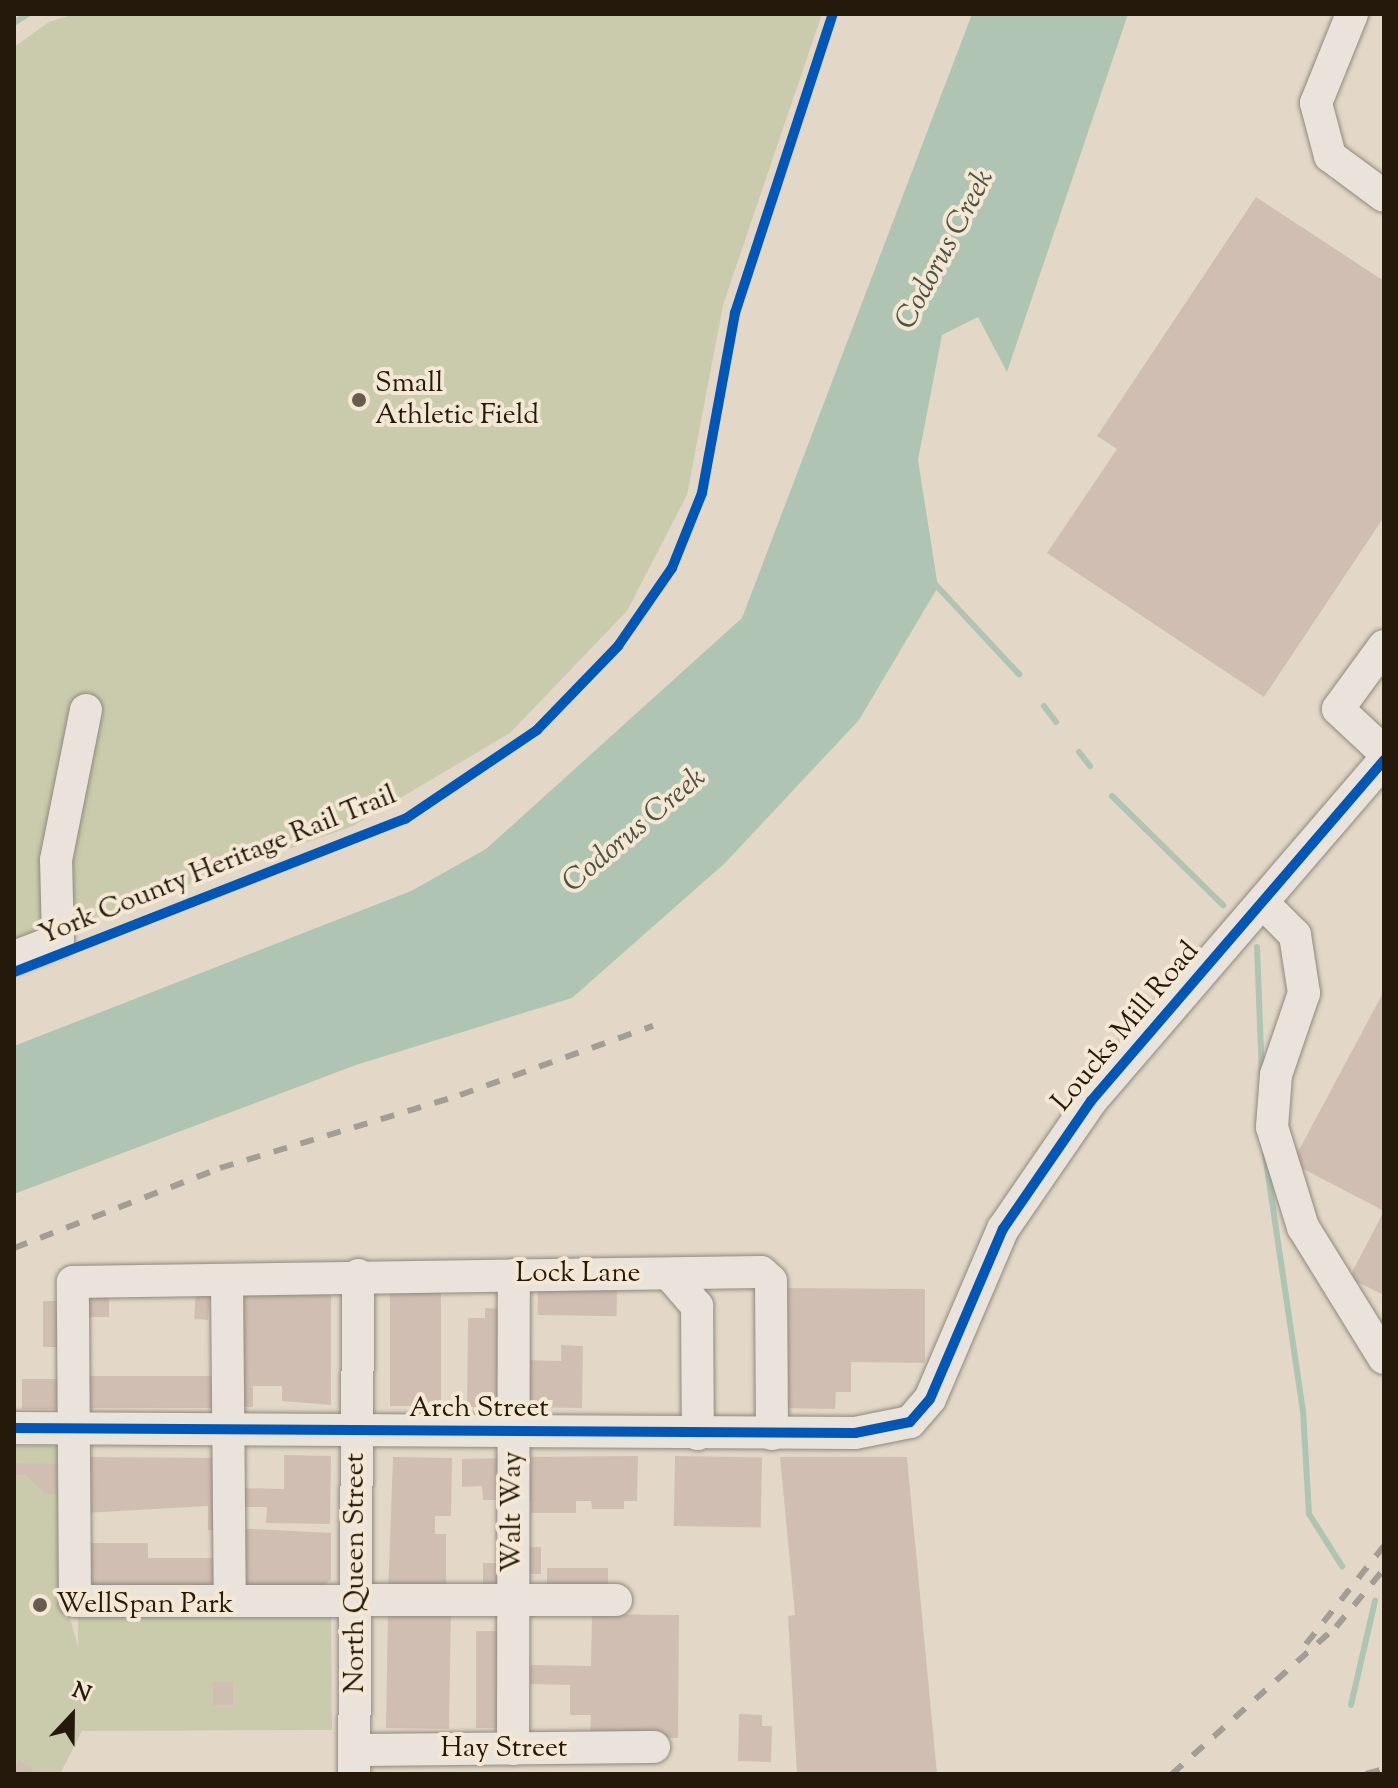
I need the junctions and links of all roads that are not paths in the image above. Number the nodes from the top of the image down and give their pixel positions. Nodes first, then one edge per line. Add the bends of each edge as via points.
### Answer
1 (1352, 14) edge
2 (1384, 196) edge
3 (1384, 646) edge
4 (86, 710) dead end
5 (1384, 752) edge
6 (1384, 760) edge
7 (1264, 904) junction
8 (14, 957) edge
9 (669, 1274) junction
10 (358, 1275) junction
11 (514, 1275) junction
12 (227, 1280) junction
13 (1384, 1358) edge
14 (930, 1399) joint
15 (73, 1427) junction
16 (14, 1428) edge
17 (230, 1432) junction
18 (357, 1432) junction
19 (512, 1433) junction
20 (698, 1434) junction
21 (772, 1434) junction
22 (513, 1599) junction
23 (616, 1600) dead end
24 (230, 1601) junction
25 (356, 1604) junction
26 (654, 1747) dead end
27 (513, 1749) junction
28 (354, 1762) edge

1 - 2 street via 1316,103 1330,156
3 - 5 street via 1338,709
4 - 8 street via 56,860 58,940
6 - 7 street, Loucks Mill Road
7 - 13 street via 1295,935 1304,993 1276,1075 1272,1127 1303,1227
7 - 14 street, Loucks Mill Road via 1091,1101 1042,1169 1003,1229
9 - 11 street, Lock Lane
9 - 20 street via 697,1306
9 - 21 street, Lock Lane via 768,1274
10 - 11 street, Lock Lane
10 - 12 street, Lock Lane
10 - 18 street, North Queen Street
11 - 19 street, Walt Way
12 - 15 street, Lock Lane via 73,1282
12 - 17 street
14 - 21 street, Arch Street via 910,1422 887,1431
15 - 16 street, Arch Street
15 - 17 street, Arch Street
15 - 24 street via 75,1601
17 - 18 street, Arch Street
17 - 24 street
18 - 19 street, Arch Street
18 - 25 street, North Queen Street
19 - 20 street, Arch Street
19 - 22 street, Walt Way
20 - 21 street, Arch Street
22 - 23 street
22 - 25 street
22 - 27 street, Walt Way
24 - 25 street
25 - 28 street, North Queen Street
26 - 27 street, Hay Street
27 - 28 street, Hay Street

